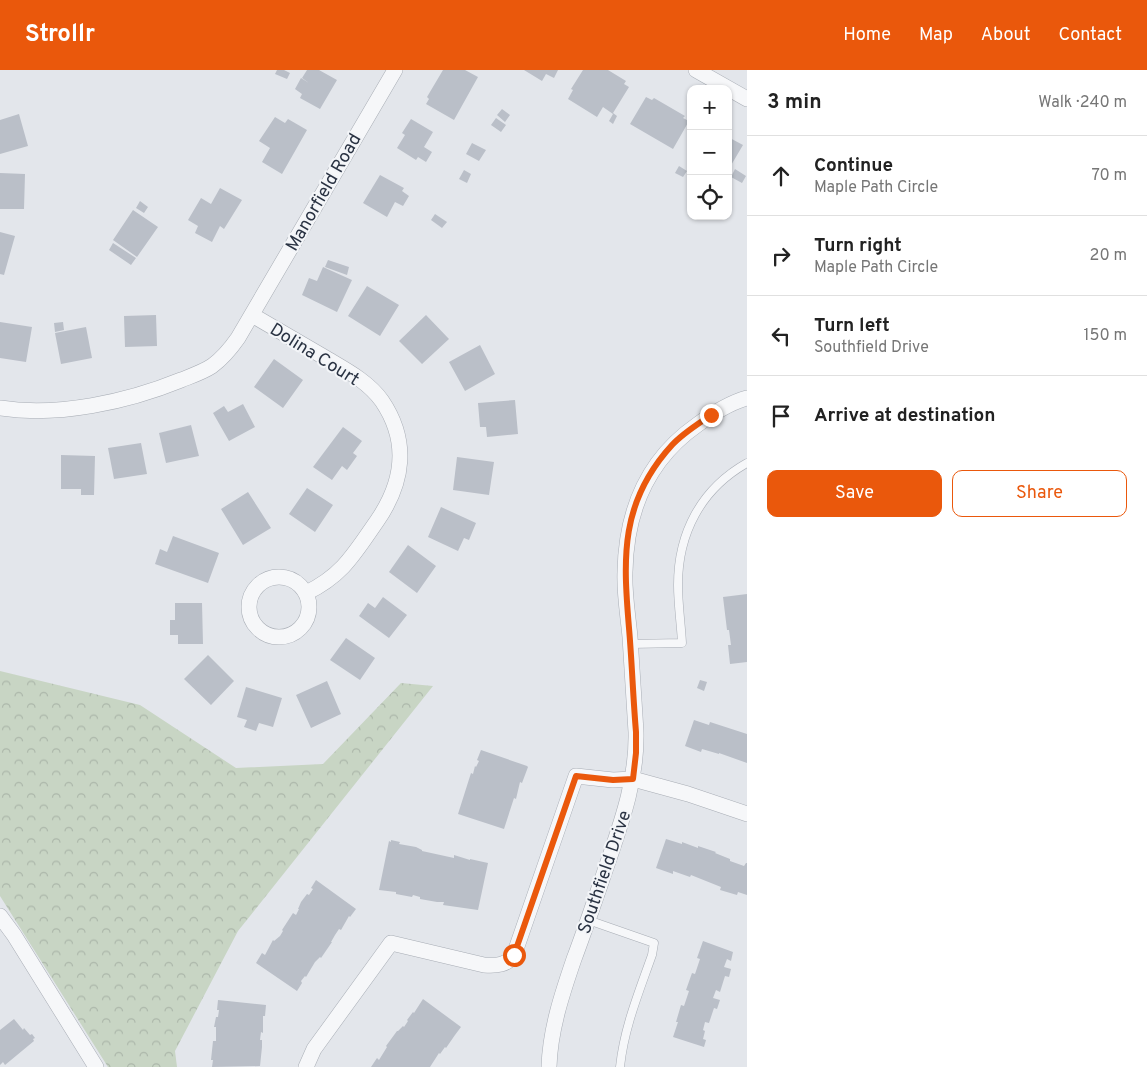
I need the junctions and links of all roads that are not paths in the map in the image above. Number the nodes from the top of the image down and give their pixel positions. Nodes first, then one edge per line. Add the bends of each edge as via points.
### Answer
1 (395, 70) edge
2 (701, 71) edge
3 (747, 99) edge
4 (252, 315) junction
5 (747, 398) edge
6 (0, 408) edge
7 (747, 464) edge
8 (306, 593) junction
9 (630, 644) junction
10 (633, 779) junction
11 (747, 814) edge
12 (0, 916) edge
13 (588, 920) junction
14 (96, 1067) edge
15 (306, 1067) edge
16 (549, 1067) edge
17 (620, 1067) edge

1 - 4 street, Manorfield Road
2 - 3 street
4 - 6 street, Manorfield Road via 228,351 212,366 154,391 59,409
4 - 8 street, Dolina Court via 364,383 381,400 401,447 399,472 386,507 340,572
5 - 9 street, Southfield Drive via 711,415 686,432 672,444 647,480 634,508 626,548
7 - 9 lane via 727,475 706,496 685,537 678,586 682,643
8 - 8 street via 298,583 287,578 274,577 262,581 248,602 249,615 265,634 290,636 307,618
9 - 10 street, Southfield Drive via 636,746
10 - 11 street
10 - 13 street, Southfield Drive via 626,810
10 - 15 street via 576,776 510,960 494,966 484,965 391,943 314,1049
12 - 14 street
13 - 16 street, Southfield Drive via 564,988 554,1026
13 - 17 lane via 654,943 626,1032

